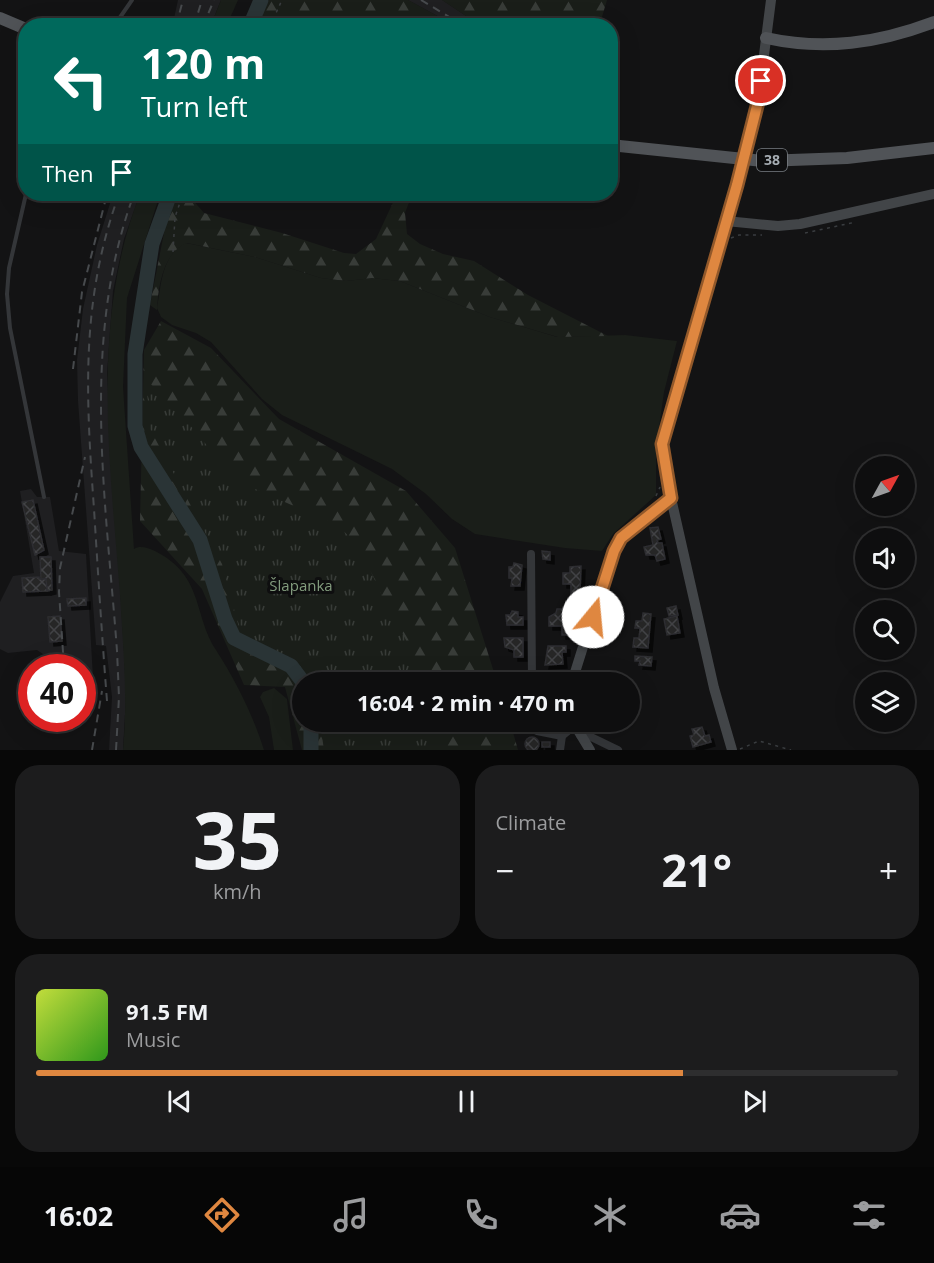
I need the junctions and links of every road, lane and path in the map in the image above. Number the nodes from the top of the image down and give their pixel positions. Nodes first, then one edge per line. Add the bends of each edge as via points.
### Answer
1 (132, 0) edge
2 (282, 0) edge
3 (771, 0) edge
4 (0, 18) edge
5 (120, 18) edge
6 (274, 18) edge
7 (934, 22) edge
8 (0, 23) edge
9 (18, 26) edge
10 (18, 28) edge
11 (766, 38) junction
12 (618, 146) edge
13 (934, 148) edge
14 (934, 194) edge
15 (24, 201) edge
16 (181, 201) edge
17 (726, 221) junction
18 (172, 252) dead end
19 (44, 497) dead end
20 (671, 498) junction
21 (531, 554) dead end
22 (532, 672) edge
23 (575, 672) edge
24 (542, 732) edge
25 (568, 732) edge
26 (578, 732) edge
27 (582, 732) edge
28 (562, 736) junction
29 (560, 750) edge
30 (590, 750) edge
31 (618, 750) edge
32 (732, 750) edge
33 (740, 750) edge
34 (791, 750) edge

1 - 5 lane
2 - 6 path
3 - 11 street
4 - 9 main road
7 - 11 main road via 889,38 857,44 805,45
8 - 10 main road
11 - 17 street, bridge via 758,102
12 - 13 main road, 38 via 763,160 847,158
14 - 17 street via 800,224
15 - 19 lane via 7,294 10,328
16 - 18 path
17 - 20 street via 662,444
20 - 23 street via 621,538
20 - 32 street
21 - 22 street
24 - 28 street
25 - 28 street
26 - 30 street
27 - 31 street
28 - 29 street
33 - 34 path via 759,741

